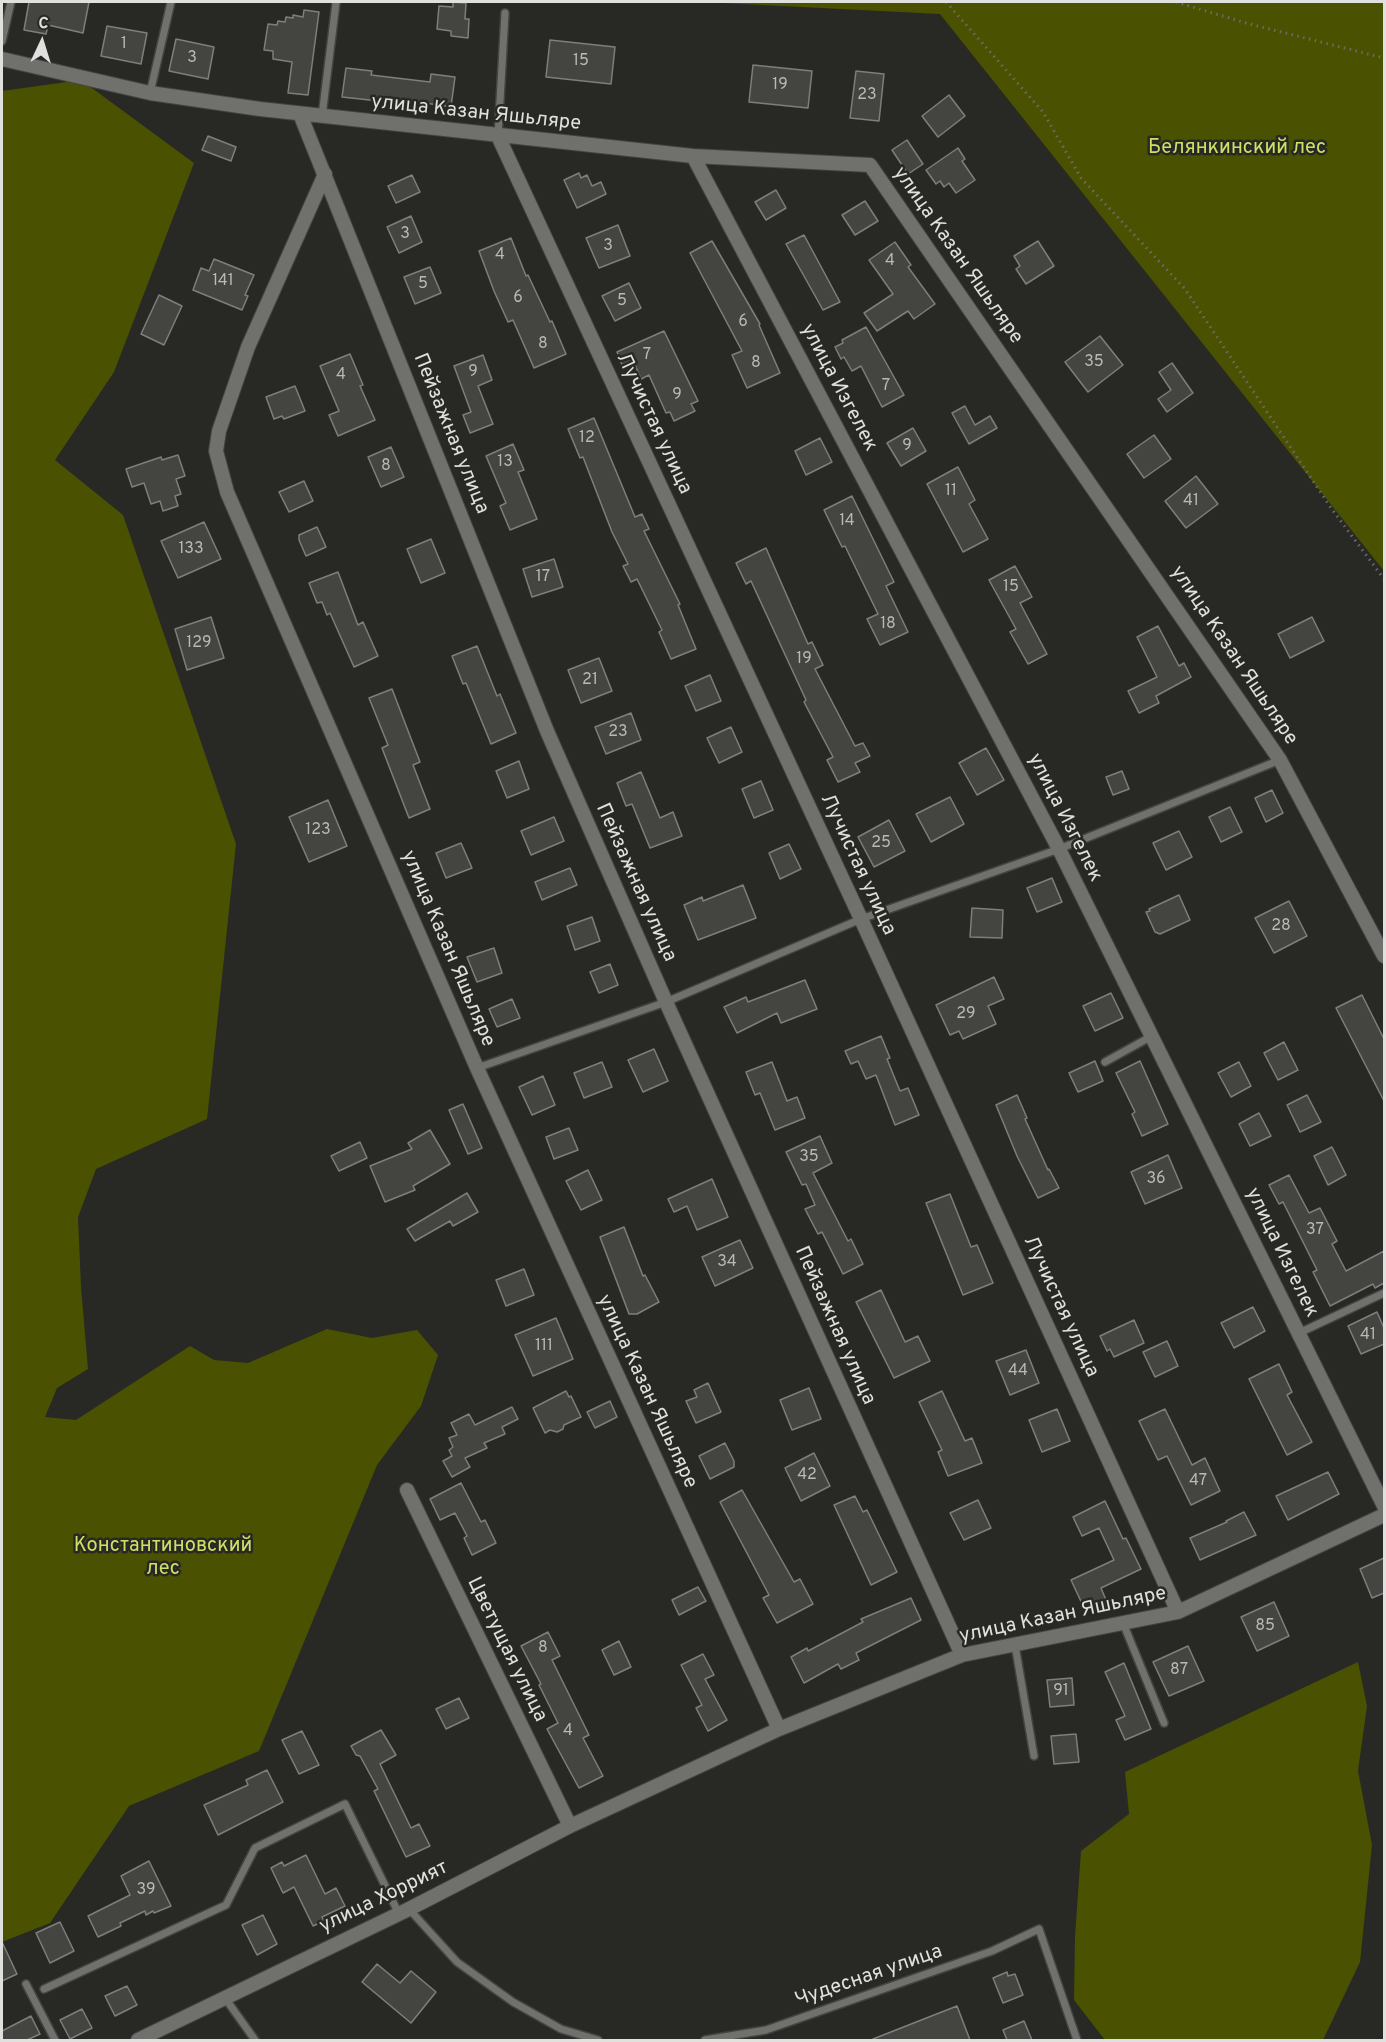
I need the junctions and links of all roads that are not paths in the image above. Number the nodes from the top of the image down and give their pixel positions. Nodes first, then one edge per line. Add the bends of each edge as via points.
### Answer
1 (11, 2) edge
2 (171, 2) edge
3 (336, 3) dead end
4 (505, 13) dead end
5 (2, 41) edge
6 (2, 59) edge
7 (150, 93) junction
8 (300, 114) junction
9 (322, 116) junction
10 (498, 136) junction
11 (693, 156) junction
12 (325, 174) junction
13 (1280, 760) junction
14 (1059, 849) junction
15 (861, 919) junction
16 (1384, 957) edge
17 (666, 1002) junction
18 (1152, 1036) junction
19 (1105, 1062) dead end
20 (477, 1068) junction
21 (1384, 1293) edge
22 (1299, 1334) junction
23 (407, 1490) dead end
24 (1384, 1506) edge
25 (1384, 1515) edge
26 (1178, 1612) junction
27 (1123, 1623) junction
28 (1016, 1645) junction
29 (962, 1655) junction
30 (1164, 1724) dead end
31 (779, 1729) junction
32 (1034, 1756) dead end
33 (647, 1790) joint
34 (570, 1826) junction
35 (404, 1912) junction
36 (26, 1984) dead end
37 (44, 1989) dead end
38 (225, 1998) junction
39 (55, 2040) edge
40 (138, 2040) edge
41 (255, 2040) edge
42 (598, 2040) edge
43 (705, 2040) edge
44 (1077, 2040) edge

1 - 5 lane
2 - 7 lane
3 - 9 lane
4 - 10 lane
6 - 7 street, улица Казан Яшьляре
7 - 8 street, улица Казан Яшьляре
8 - 9 street, улица Казан Яшьляре
8 - 12 street, Пейзажная улица
9 - 10 street, улица Казан Яшьляре
10 - 11 street, улица Казан Яшьляре
10 - 15 street, Лучистая улица
11 - 13 street, улица Казан Яшьляре via 870,165
11 - 14 street, улица Изгелек
12 - 17 street, Пейзажная улица via 548,731
12 - 20 street, улица Казан Яшьляре via 248,347 219,431 216,451 227,492
13 - 14 lane
13 - 16 street, улица Казан Яшьляре
14 - 15 lane
14 - 18 street, улица Изгелек
15 - 17 lane
15 - 26 street, Лучистая улица
17 - 20 lane
17 - 29 street, Пейзажная улица
18 - 19 lane
18 - 22 street, улица Изгелек
20 - 31 street, улица Казан Яшьляре
21 - 22 lane
22 - 24 street, улица Изгелек
23 - 34 street, Цветущая улица
25 - 26 street, улица Казан Яшьляре
26 - 27 street, улица Казан Яшьляре
27 - 28 street, улица Казан Яшьляре
27 - 30 lane
28 - 29 street, улица Казан Яшьляре
28 - 32 lane
29 - 31 street, улица Казан Яшьляре
31 - 33 street, улица Казан Яшьляре
33 - 34 street, улица Хоррият
34 - 35 street, улица Хоррият
35 - 37 lane via 345,1804 255,1848 226,1905
35 - 38 street, улица Хоррият
35 - 42 lane via 457,1962 513,2002 561,2029
36 - 39 lane
38 - 40 street, улица Хоррият
38 - 41 lane
43 - 44 lane, Чудесная улица via 766,2030 992,1952 1039,1929

